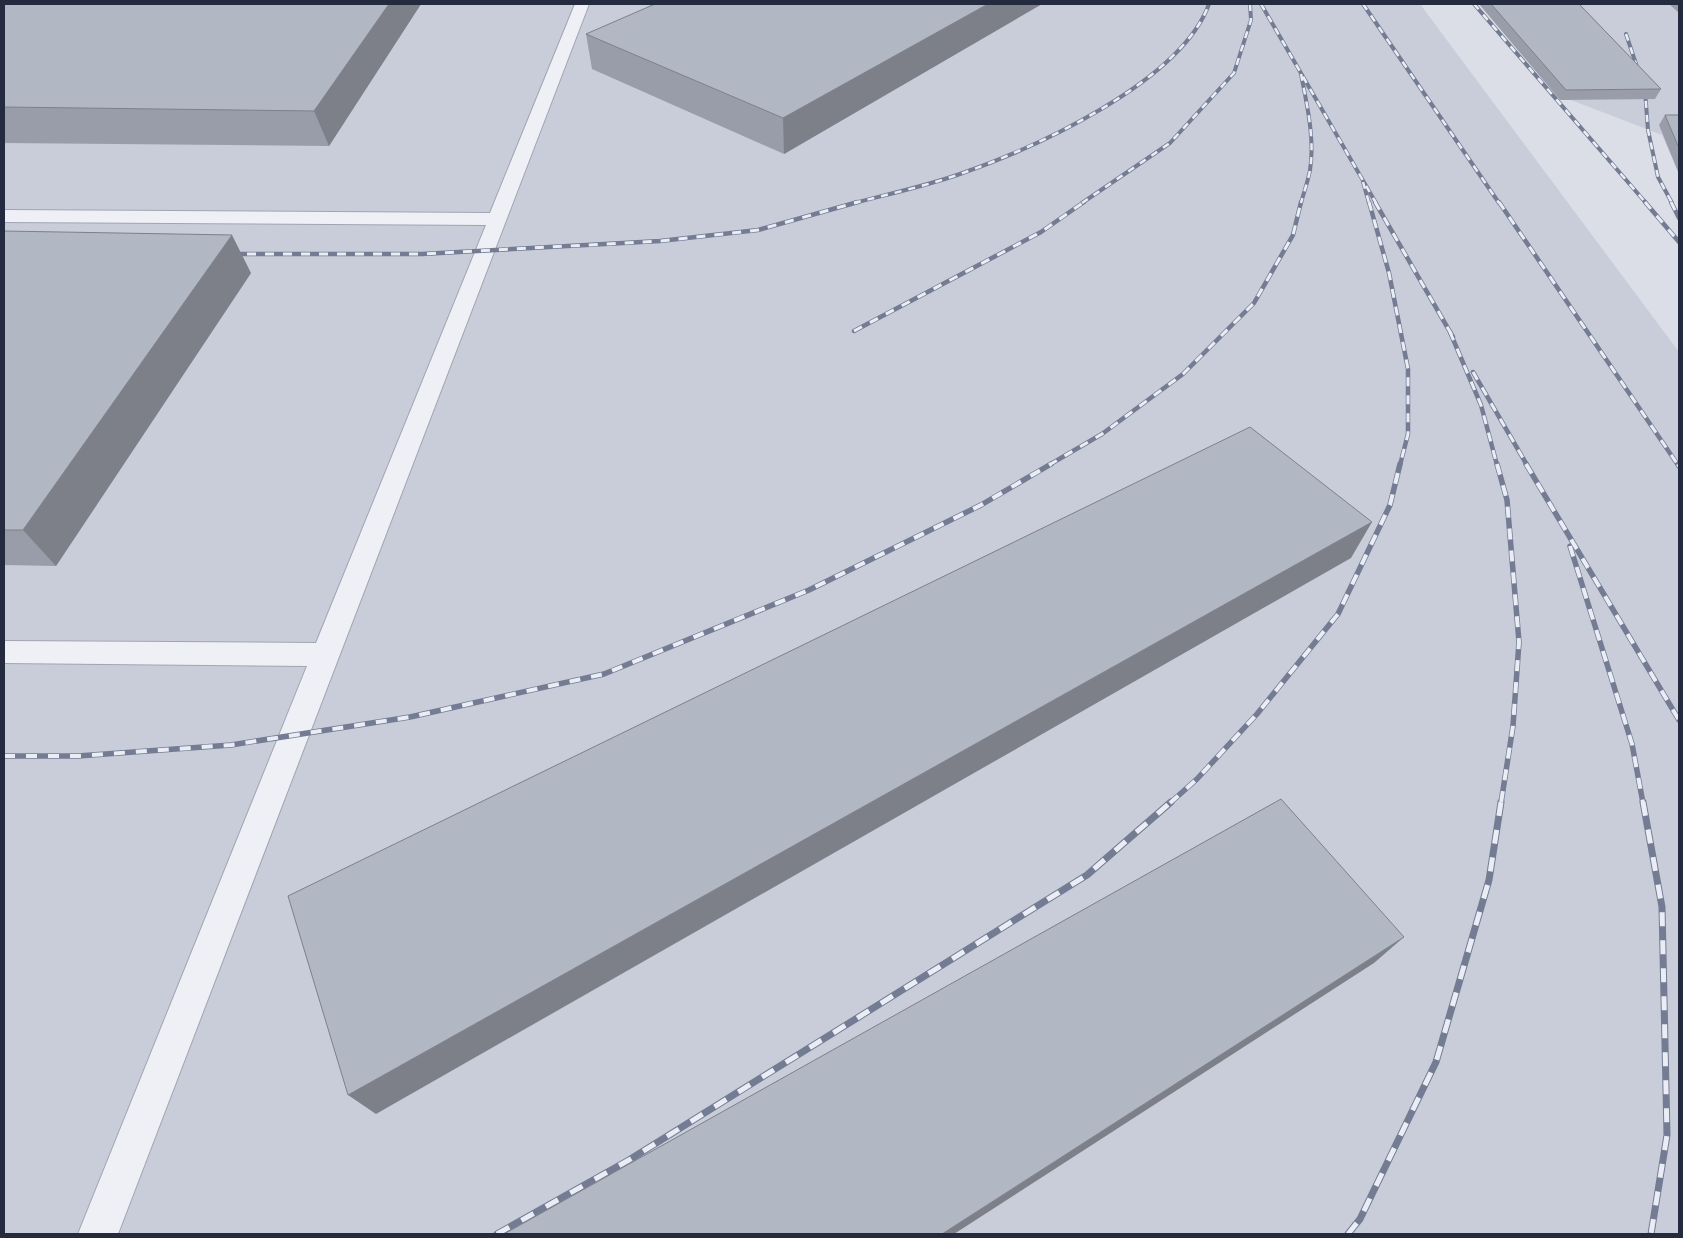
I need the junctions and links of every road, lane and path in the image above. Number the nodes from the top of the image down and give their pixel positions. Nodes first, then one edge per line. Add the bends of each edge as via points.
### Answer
1 (582, 4) edge
2 (4, 216) edge
3 (498, 219) junction
4 (4, 652) edge
5 (326, 655) junction
6 (98, 1234) edge

1 - 3 street
2 - 3 street
3 - 5 street
4 - 5 street
5 - 6 street

